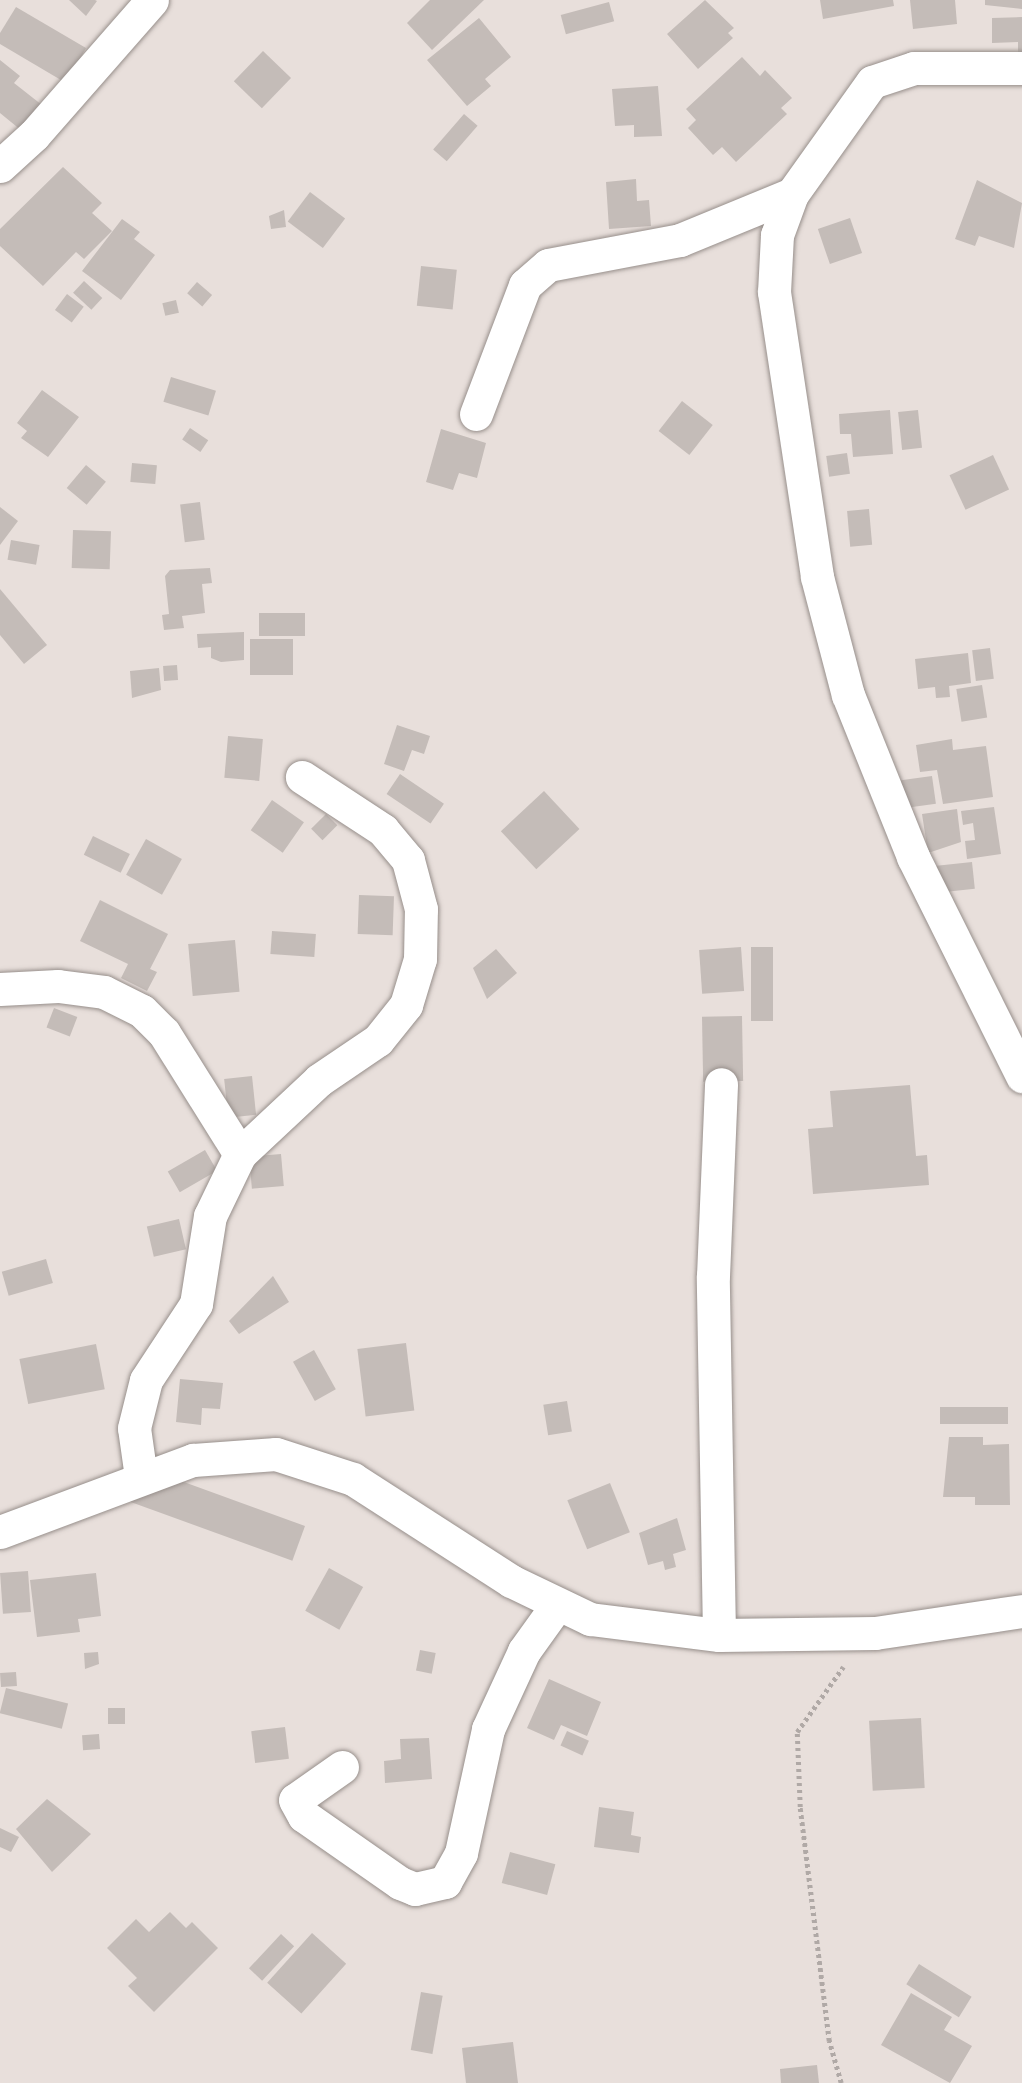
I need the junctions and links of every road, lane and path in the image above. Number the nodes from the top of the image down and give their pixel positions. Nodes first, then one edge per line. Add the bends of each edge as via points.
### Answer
1 (152, 0) edge
2 (1022, 68) edge
3 (0, 166) edge
4 (792, 194) junction
5 (476, 415) dead end
6 (302, 778) dead end
7 (0, 989) edge
8 (1022, 1076) edge
9 (721, 1084) dead end
10 (240, 1154) junction
11 (141, 1477) junction
12 (0, 1532) edge
13 (557, 1605) junction
14 (1022, 1611) edge
15 (875, 1633) junction
16 (719, 1635) junction
17 (342, 1767) dead end
18 (841, 2083) edge

1 - 3 street via 34,135
2 - 4 street via 914,68 872,82
4 - 5 street via 690,237 548,265 525,285
4 - 8 street via 777,235 774,292 821,590 848,695 913,857
6 - 10 street via 383,830 408,860 421,909 420,959 405,1006 378,1040 319,1080
7 - 10 street via 58,986 104,992 142,1011 164,1033
9 - 16 street via 713,1276
10 - 11 street via 210,1216 196,1304 146,1380 134,1428
11 - 12 street
11 - 13 street via 193,1460 276,1454 353,1479
13 - 16 street via 590,1619
13 - 17 street via 524,1651 488,1728 461,1853 445,1882 415,1889 400,1882 304,1816 295,1800
14 - 15 street
15 - 16 street
15 - 18 path via 830,1681 797,1732 800,1807 829,2041

